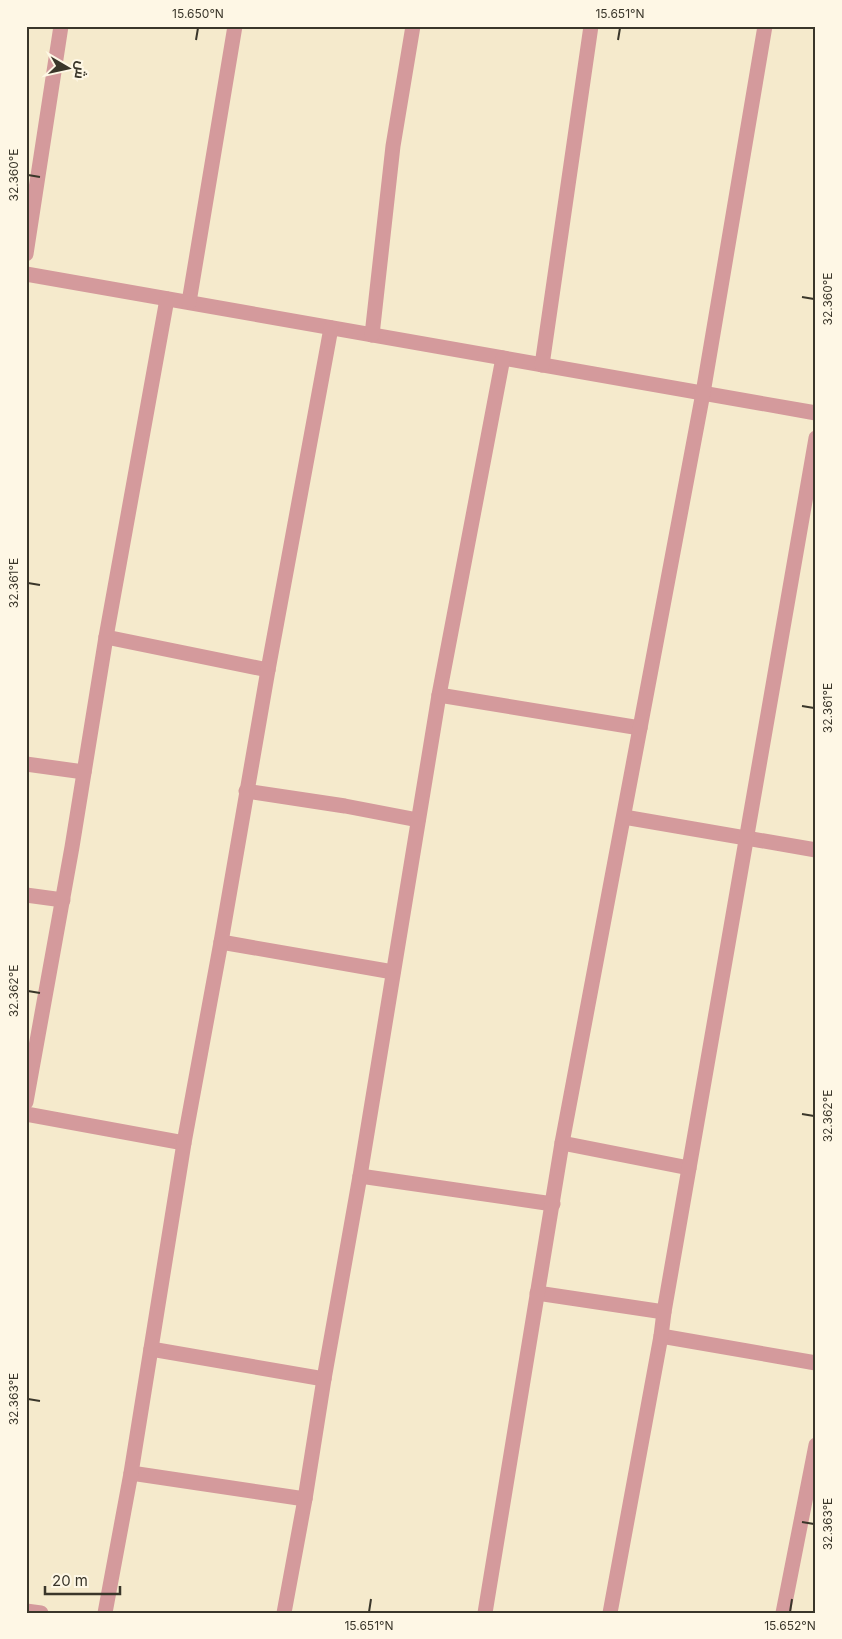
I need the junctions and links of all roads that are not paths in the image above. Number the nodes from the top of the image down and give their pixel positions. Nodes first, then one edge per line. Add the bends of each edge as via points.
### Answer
1 (61, 26) edge
2 (235, 26) edge
3 (413, 26) edge
4 (591, 26) edge
5 (764, 26) edge
6 (26, 254) edge
7 (26, 274) edge
8 (167, 299) junction
9 (188, 302) junction
10 (331, 328) junction
11 (372, 335) junction
12 (503, 358) junction
13 (542, 365) junction
14 (703, 393) junction
15 (816, 413) edge
16 (816, 438) edge
17 (106, 636) junction
18 (268, 670) junction
19 (439, 695) junction
20 (640, 728) junction
21 (26, 764) edge
22 (84, 772) junction
23 (246, 791) junction
24 (624, 817) junction
25 (418, 820) junction
26 (746, 838) junction
27 (816, 850) edge
28 (26, 895) edge
29 (62, 900) junction
30 (221, 942) junction
31 (393, 972) junction
32 (26, 1102) edge
33 (26, 1114) edge
34 (184, 1142) junction
35 (562, 1143) junction
36 (689, 1168) junction
37 (360, 1176) junction
38 (553, 1204) junction
39 (537, 1293) junction
40 (664, 1312) junction
41 (661, 1336) junction
42 (151, 1349) junction
43 (816, 1363) edge
44 (324, 1379) junction
45 (816, 1445) edge
46 (131, 1473) junction
47 (305, 1499) junction
48 (26, 1611) edge
49 (41, 1613) edge
50 (105, 1613) edge
51 (284, 1613) edge
52 (485, 1613) edge
53 (610, 1613) edge
54 (783, 1613) edge

1 - 6 street
2 - 9 street
3 - 11 street via 393,146
4 - 13 street
5 - 14 street
7 - 8 street
8 - 9 street
8 - 17 street
9 - 10 street
10 - 11 street
10 - 18 street
11 - 12 street
12 - 13 street
12 - 19 street
13 - 14 street
14 - 15 street
14 - 20 street
16 - 26 street
17 - 18 street
17 - 22 street
18 - 23 street
19 - 20 street
19 - 25 street
20 - 24 street
21 - 22 street
22 - 29 street
23 - 25 street
23 - 30 street
24 - 26 street
24 - 35 street
25 - 31 street
26 - 27 street
26 - 36 street
28 - 29 street
29 - 32 street
30 - 31 street
30 - 34 street
31 - 37 street
33 - 34 street
34 - 42 street
35 - 36 street
35 - 38 street
36 - 40 street
37 - 38 street
37 - 44 street
38 - 39 street
39 - 40 street
39 - 52 street
40 - 41 street
41 - 43 street
41 - 53 street
42 - 44 street
42 - 46 street
44 - 47 street
45 - 54 street
46 - 47 street
46 - 50 street
47 - 51 street
48 - 49 street

